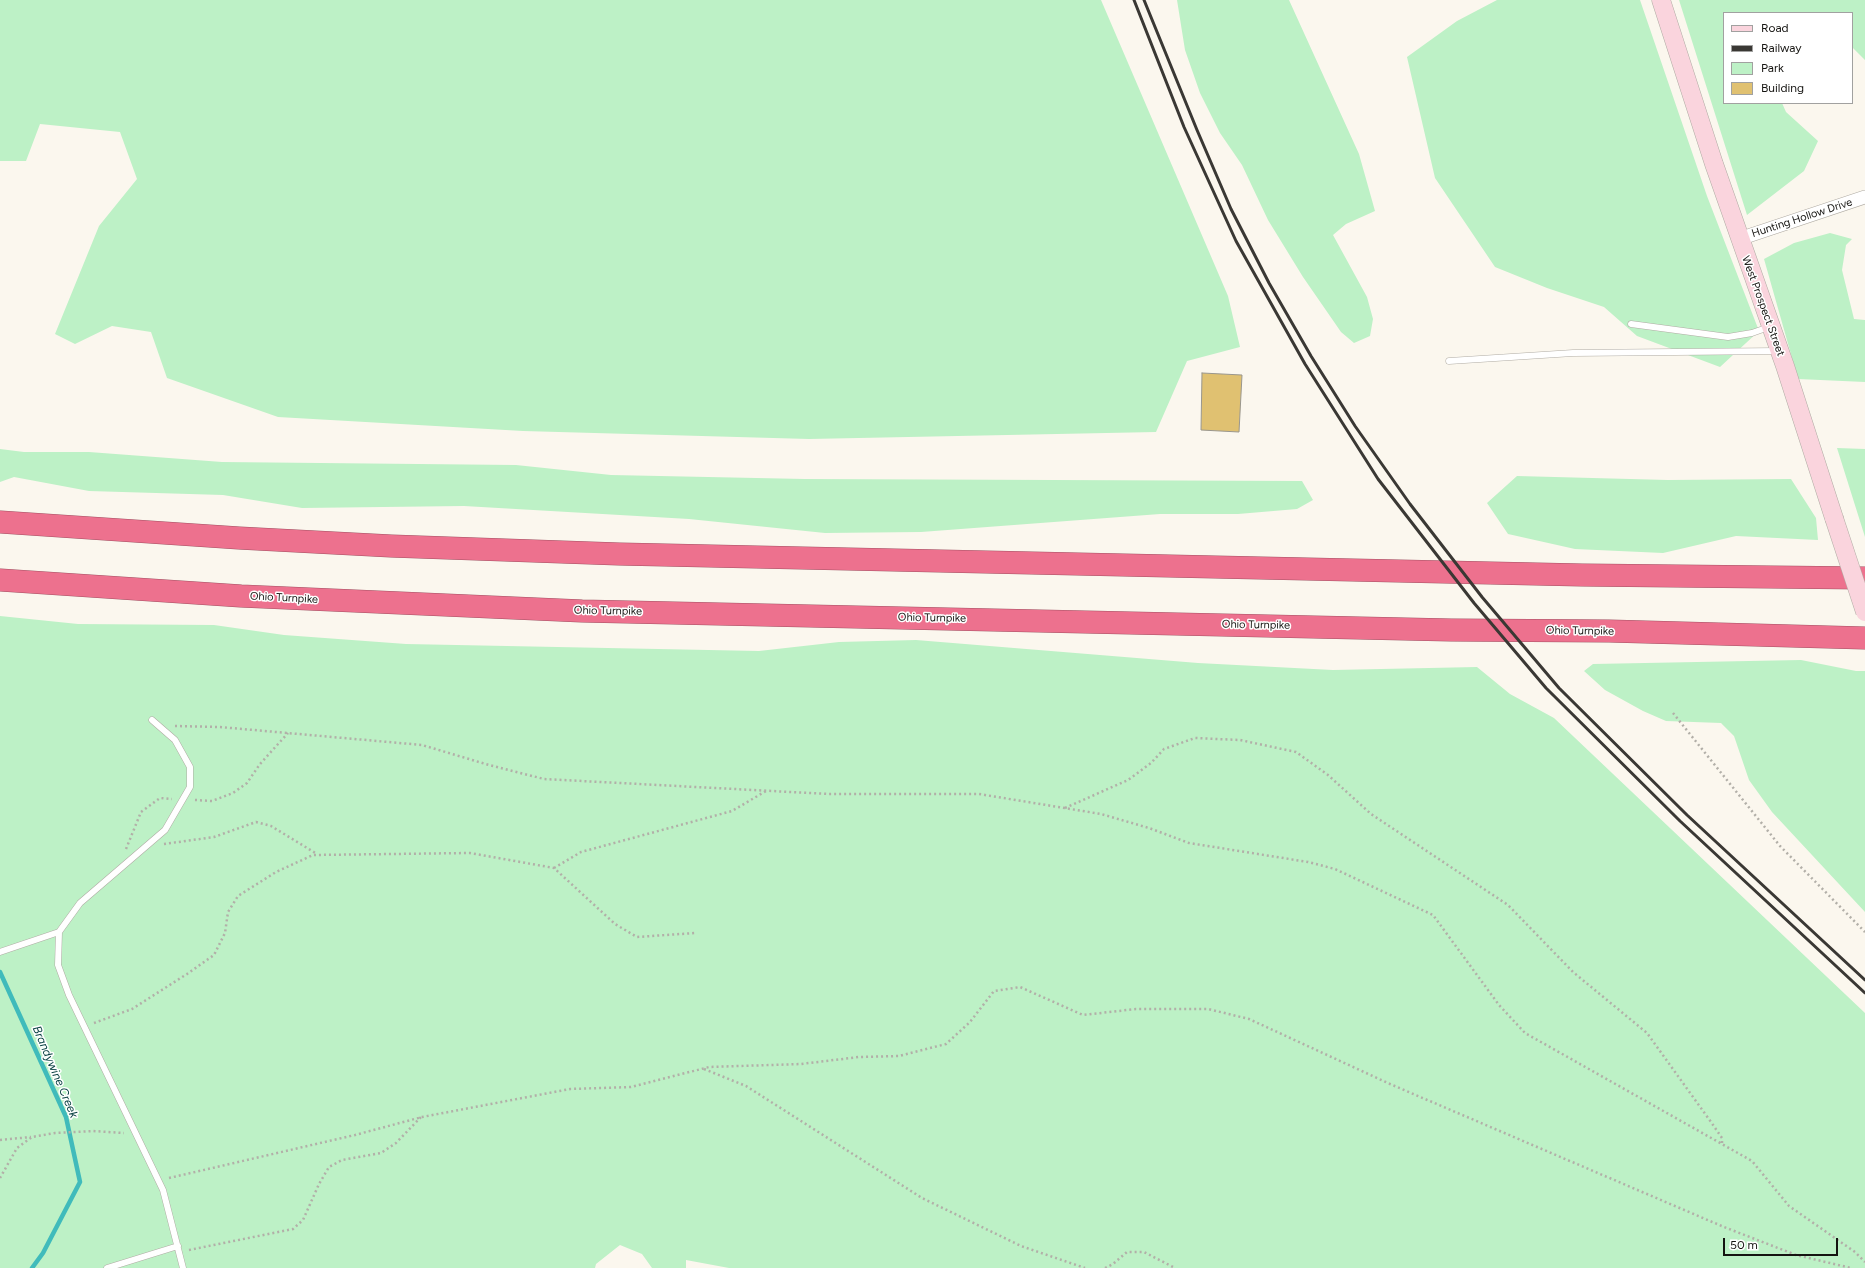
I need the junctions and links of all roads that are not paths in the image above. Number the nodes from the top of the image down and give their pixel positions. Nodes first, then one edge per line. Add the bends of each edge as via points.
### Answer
1 (1661, 0) edge
2 (1865, 197) edge
3 (1739, 239) junction
4 (1631, 324) dead end
5 (1771, 327) junction
6 (1780, 351) junction
7 (1449, 362) dead end
8 (0, 522) edge
9 (1865, 578) edge
10 (0, 580) edge
11 (1865, 612) edge
12 (1865, 638) edge
13 (152, 720) dead end
14 (59, 932) junction
15 (1, 951) edge
16 (178, 1249) junction
17 (107, 1268) edge
18 (183, 1268) edge

1 - 3 street, West Prospect Street
2 - 3 street, Hunting Hollow Drive
3 - 5 street, West Prospect Street
4 - 5 lane via 1728,337
5 - 6 street, West Prospect Street
6 - 7 lane via 1573,352
6 - 11 street, West Prospect Street, bridge
8 - 9 highway via 263,540 619,554 1582,575
10 - 12 highway, Ohio Turnpike via 241,596 582,611
13 - 14 lane via 175,740 190,767 190,786 165,830 80,902
14 - 15 lane
14 - 16 lane via 58,965 69,995 163,1190
16 - 17 lane
16 - 18 lane

